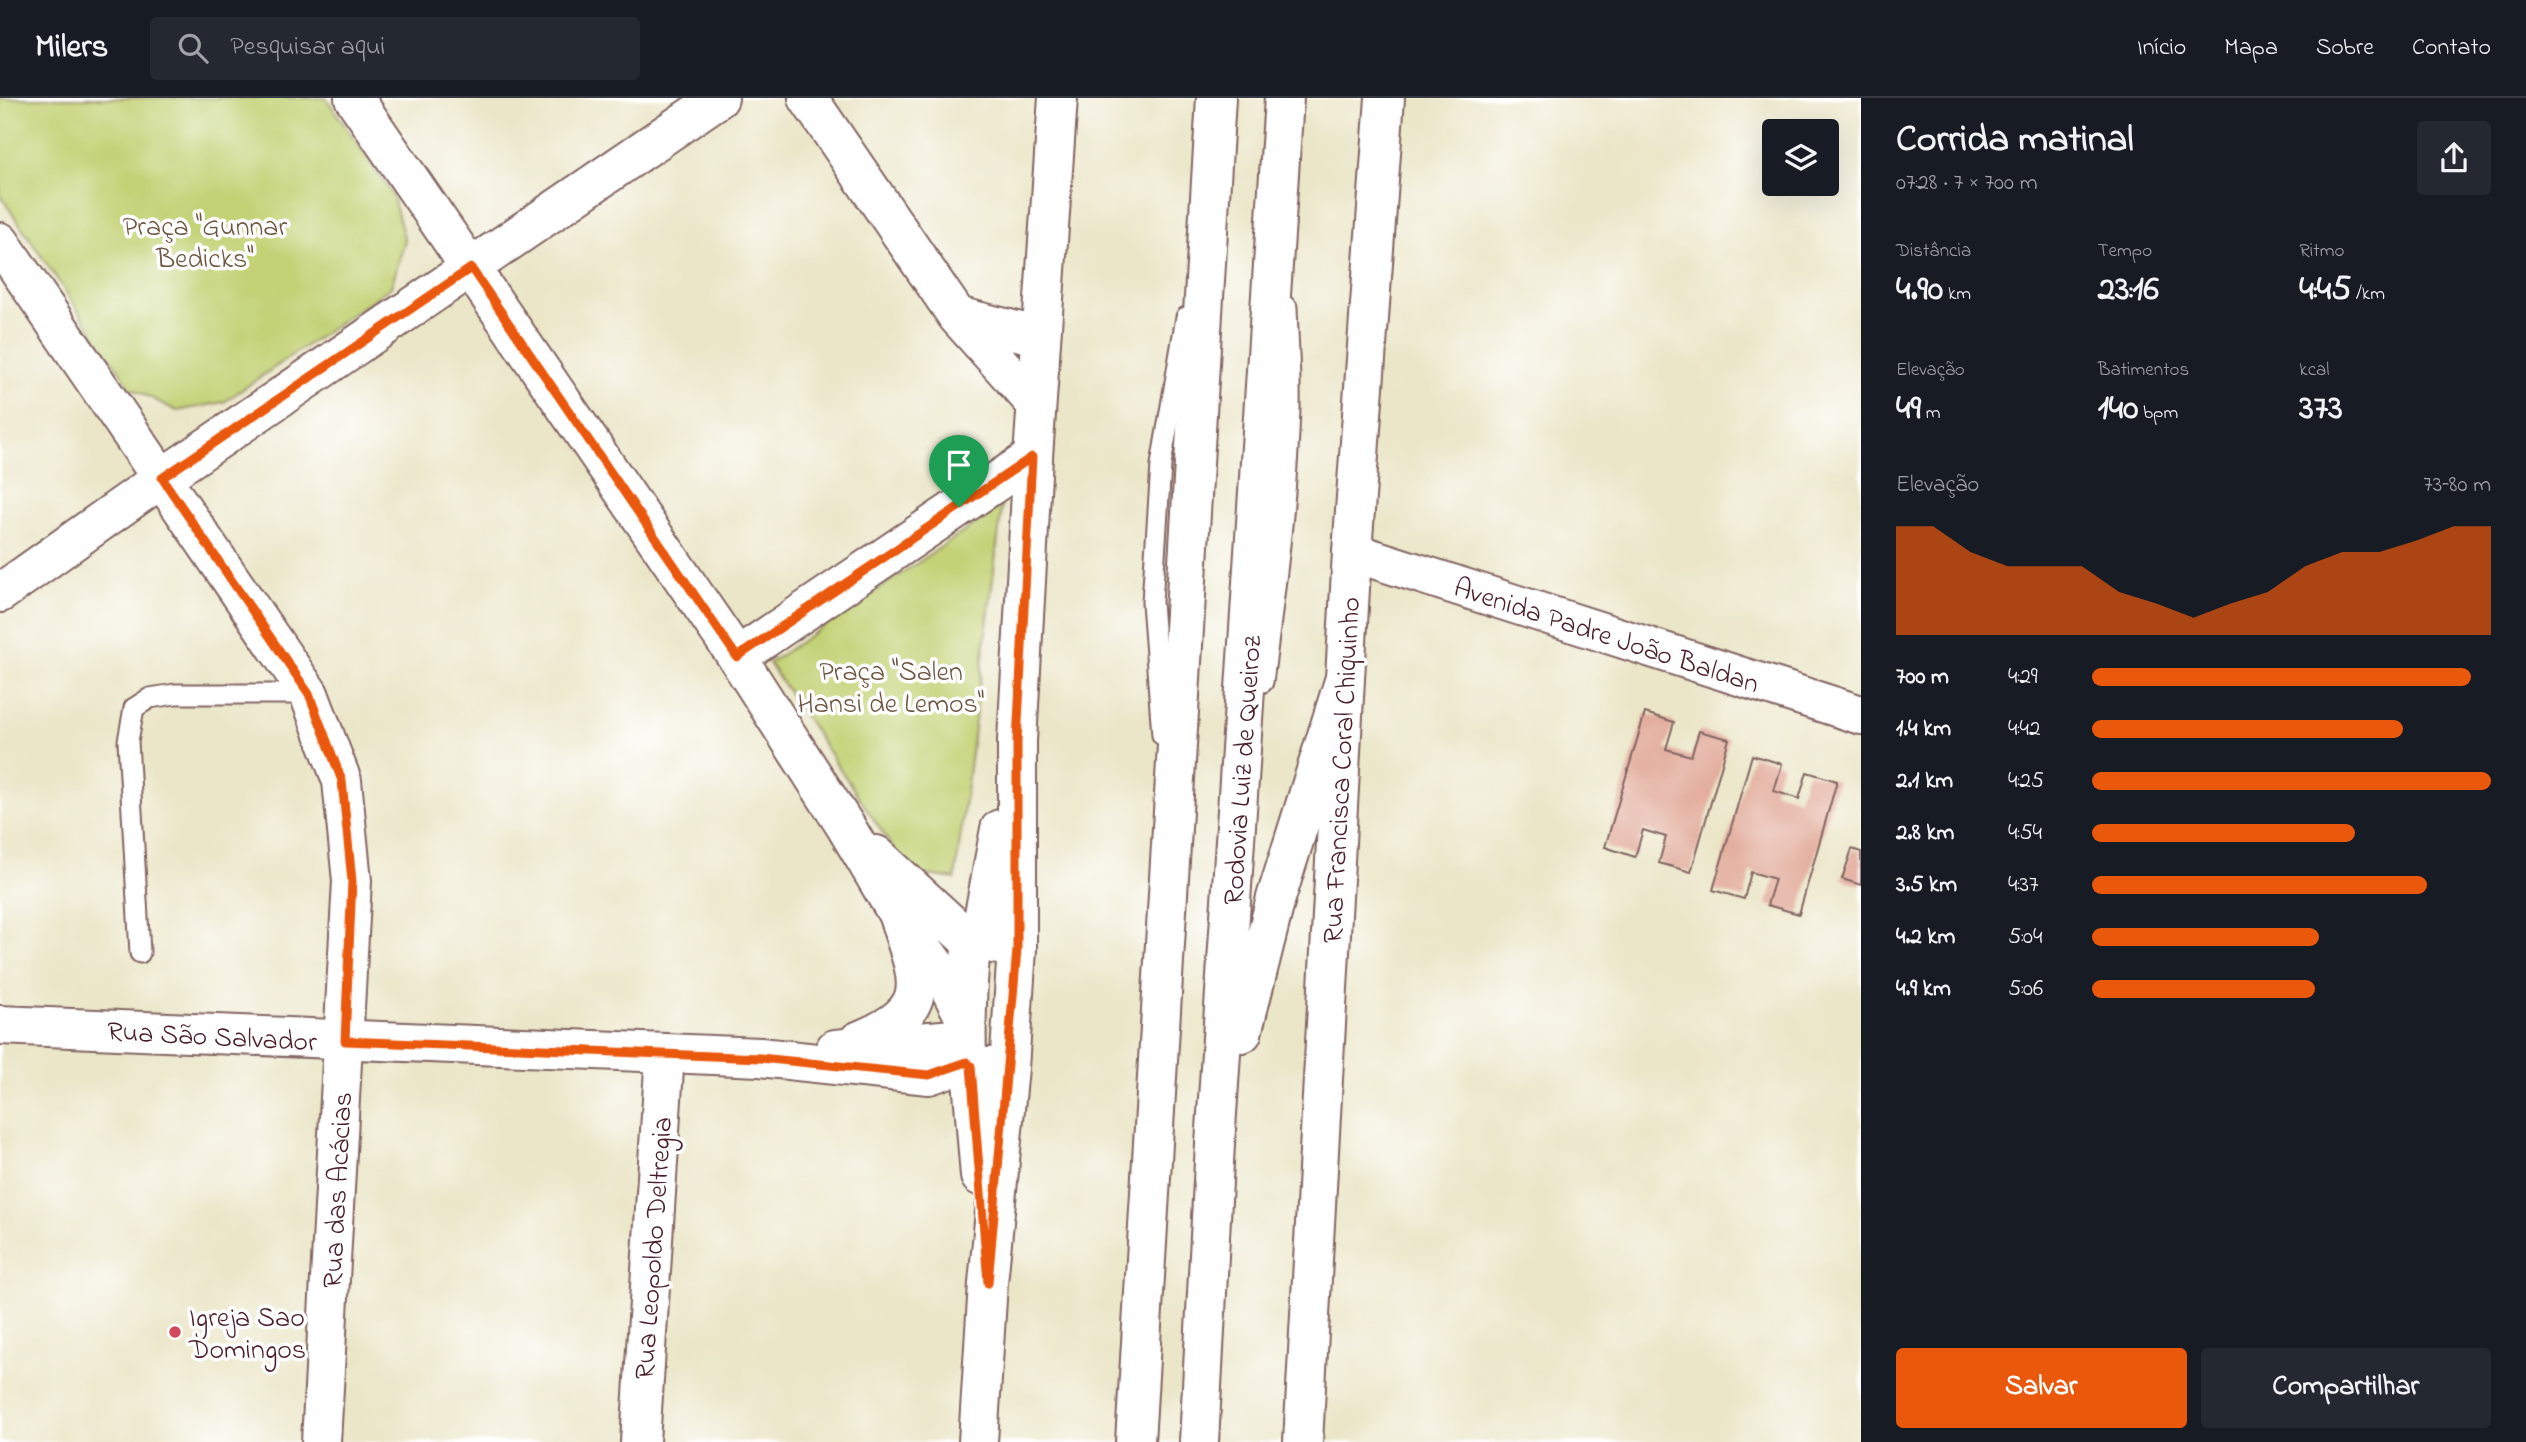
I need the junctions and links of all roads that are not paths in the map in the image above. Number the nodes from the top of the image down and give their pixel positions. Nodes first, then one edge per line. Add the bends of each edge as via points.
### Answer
1 (354, 98) edge
2 (719, 98) edge
3 (808, 98) edge
4 (1058, 98) edge
5 (1216, 98) edge
6 (1284, 98) edge
7 (1385, 98) edge
8 (0, 242) edge
9 (471, 268) junction
10 (957, 316) junction
11 (1041, 337) junction
12 (1036, 404) junction
13 (1032, 457) junction
14 (162, 478) junction
15 (1352, 552) junction
16 (0, 593) edge
17 (737, 657) junction
18 (1345, 678) junction
19 (309, 694) junction
20 (1861, 715) edge
21 (1017, 741) junction
22 (846, 827) junction
23 (897, 913) junction
24 (975, 942) junction
25 (1017, 950) junction
26 (141, 953) dead end
27 (0, 1025) edge
28 (345, 1041) junction
29 (967, 1047) junction
30 (838, 1049) junction
31 (665, 1054) junction
32 (760, 1058) junction
33 (1009, 1069) junction
34 (1215, 1144) junction
35 (988, 1283) junction
36 (321, 1442) edge
37 (640, 1442) edge
38 (978, 1442) edge
39 (1135, 1442) edge
40 (1199, 1442) edge
41 (1303, 1442) edge

1 - 9 main road
2 - 9 main road
3 - 10 main road
4 - 11 main road
5 - 39 main road
6 - 34 main road, Rodovia Luiz de Queiroz
7 - 15 main road, Rua Francisca Coral Chiquinho
8 - 14 main road, Rua das Acácias
9 - 14 main road
9 - 17 main road
10 - 11 main road
10 - 12 main road
11 - 12 main road
12 - 13 main road
13 - 17 main road
13 - 21 main road
14 - 16 main road
14 - 19 main road, Rua das Acácias
15 - 18 main road, Rua Francisca Coral Chiquinho
15 - 20 main road, Avenida Padre João Baldan
17 - 22 main road
18 - 34 main road via 1276,898
18 - 41 main road, Rua Francisca Coral Chiquinho
19 - 26 lane via 174,694 150,698 134,708 128,741
19 - 28 main road, Rua das Acácias via 342,781 352,881
21 - 24 main road
21 - 25 main road
22 - 23 main road
22 - 24 main road
23 - 29 main road via 944,977
23 - 30 main road via 916,973 911,1007 884,1030
24 - 25 main road
24 - 29 main road via 966,979
25 - 33 main road
27 - 28 main road, Rua São Salvador
28 - 31 main road, Rua São Salvador
28 - 36 main road, Rua das Acácias
29 - 30 main road, Rua São Salvador
29 - 32 main road, Rua São Salvador via 929,1075
29 - 33 main road
29 - 35 main road
30 - 32 main road, Rua São Salvador
31 - 32 main road, Rua São Salvador
31 - 37 main road, Rua Leopoldo Deltregia
33 - 35 main road
34 - 40 main road, Rodovia Luiz de Queiroz
35 - 38 main road

